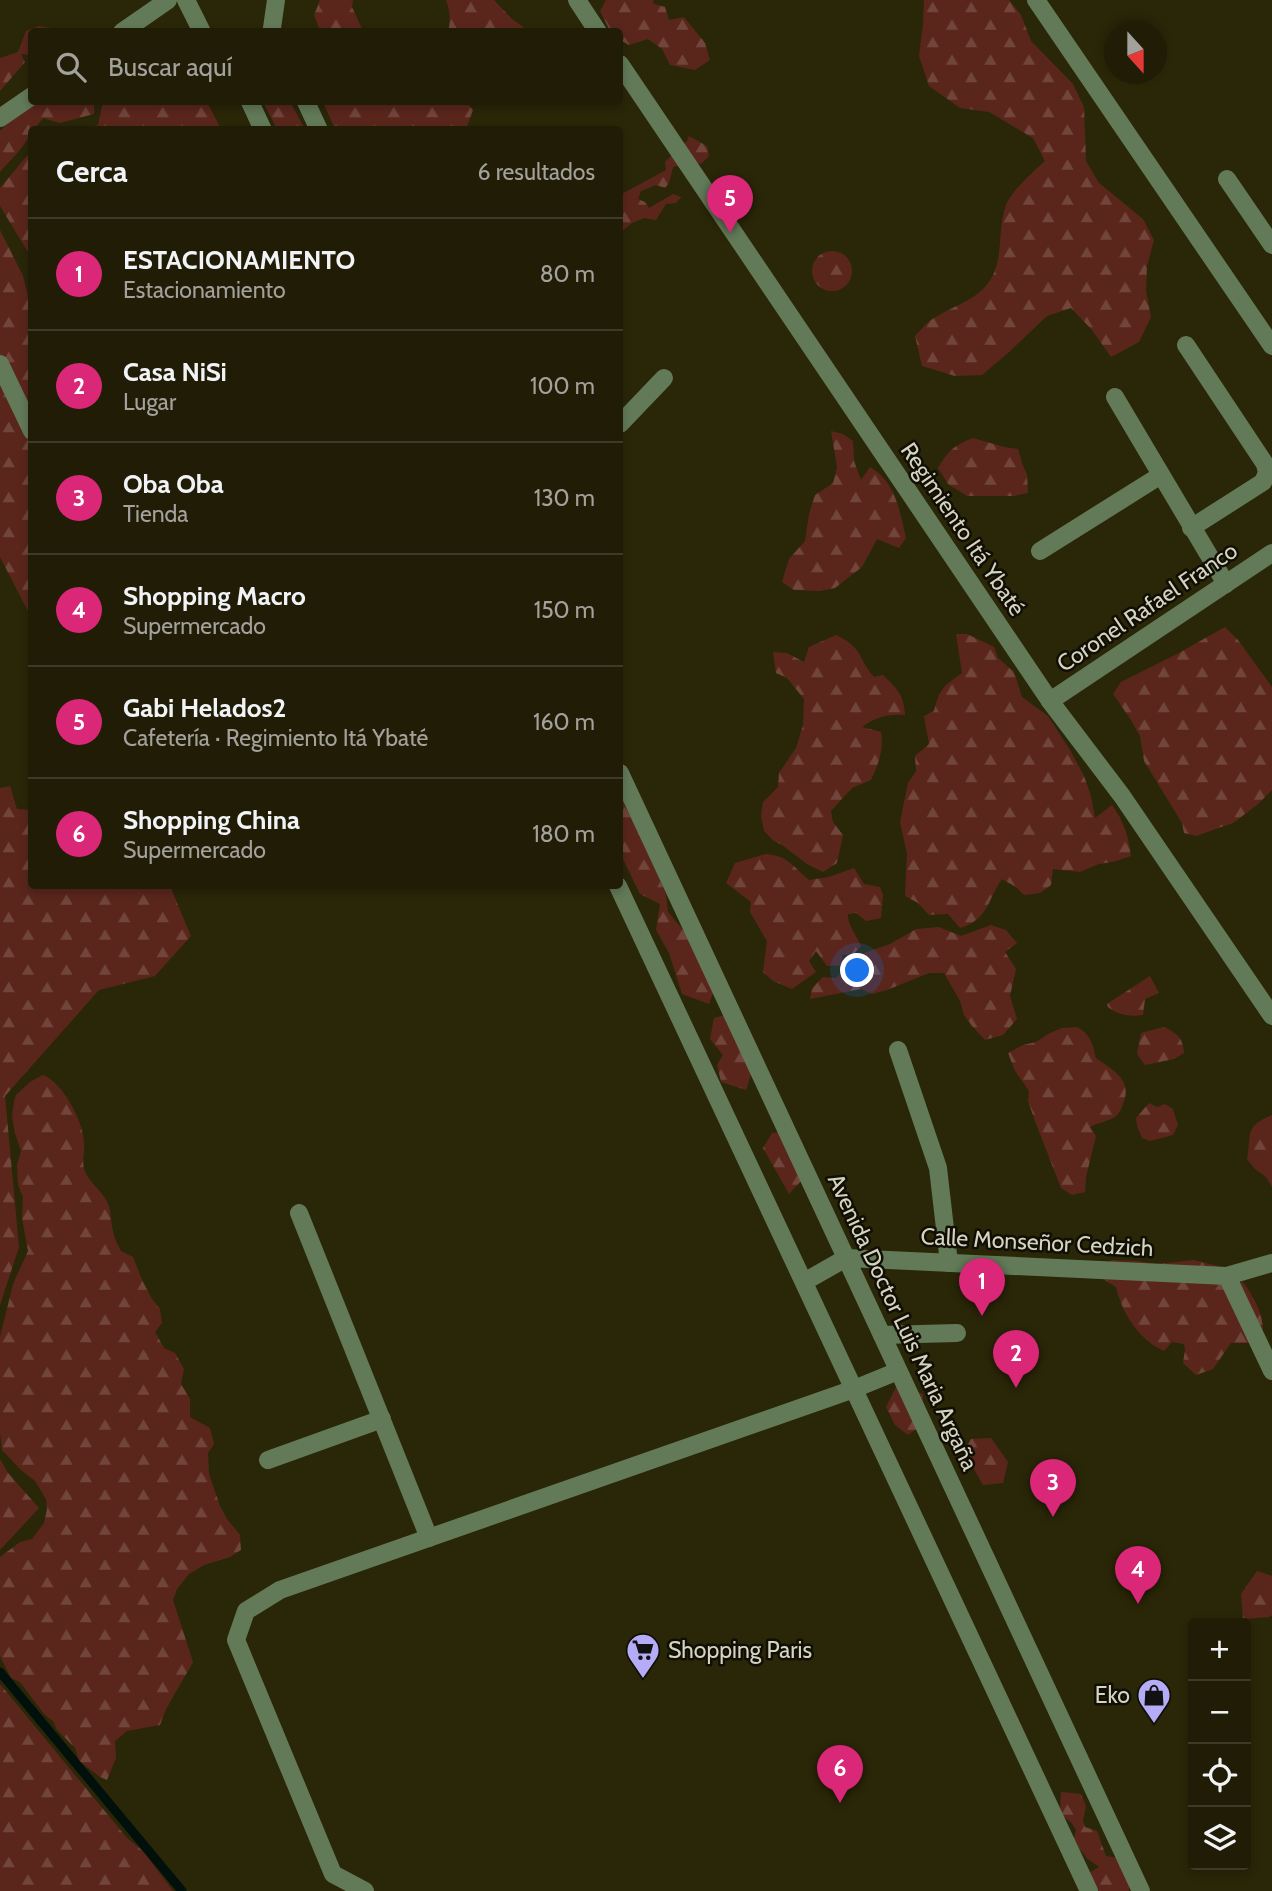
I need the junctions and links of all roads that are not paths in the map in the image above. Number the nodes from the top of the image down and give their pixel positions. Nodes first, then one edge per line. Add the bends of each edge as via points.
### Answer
1 (168, 0) edge
2 (186, 0) edge
3 (276, 0) edge
4 (577, 0) edge
5 (1037, 0) edge
6 (128, 28) edge
7 (200, 28) edge
8 (270, 28) edge
9 (595, 28) edge
10 (623, 68) edge
11 (28, 99) edge
12 (251, 105) edge
13 (307, 105) edge
14 (0, 118) edge
15 (261, 126) edge
16 (317, 126) edge
17 (1227, 179) dead end
18 (1272, 244) edge
19 (1186, 345) dead end
20 (1272, 346) edge
21 (0, 364) edge
22 (664, 378) dead end
23 (1115, 397) dead end
24 (623, 421) edge
25 (28, 423) edge
26 (1161, 475) junction
27 (1192, 528) junction
28 (1040, 551) dead end
29 (1272, 553) edge
30 (1226, 584) junction
31 (1050, 701) junction
32 (623, 779) edge
33 (619, 889) edge
34 (1272, 1016) edge
35 (898, 1050) dead end
36 (299, 1213) dead end
37 (846, 1258) junction
38 (949, 1263) junction
39 (1272, 1263) edge
40 (1227, 1276) junction
41 (804, 1282) junction
42 (957, 1333) dead end
43 (882, 1335) junction
44 (898, 1371) junction
45 (1272, 1371) edge
46 (854, 1389) junction
47 (382, 1419) junction
48 (268, 1460) dead end
49 (429, 1538) junction
50 (333, 1883) edge
51 (365, 1891) edge
52 (1089, 1891) edge
53 (1142, 1891) edge

1 - 6 street
2 - 7 street
3 - 8 street
4 - 9 street
5 - 20 street
10 - 31 street, Regimiento Itá Ybaté
11 - 14 street
12 - 15 street
13 - 16 street
17 - 18 street
19 - 27 street via 1267,473 1263,482
21 - 25 street
22 - 24 street
23 - 26 street
26 - 27 street
26 - 28 street
27 - 30 street
29 - 30 street, Coronel Rafael Franco
30 - 31 street, Coronel Rafael Franco
31 - 34 street, Regimiento Itá Ybaté via 1122,796
32 - 37 street, Avenida Doctor Luis Maria Argaña
33 - 41 street
35 - 38 street via 938,1168
36 - 47 street
37 - 38 street, Calle Monseñor Cedzich
37 - 41 street
37 - 43 street, Avenida Doctor Luis Maria Argaña
38 - 40 street, Calle Monseñor Cedzich
39 - 40 street, Calle Monseñor Cedzich
40 - 45 street
41 - 46 street
42 - 43 street
43 - 44 street, Avenida Doctor Luis Maria Argaña
44 - 46 street
44 - 53 street, Avenida Doctor Luis Maria Argaña
46 - 49 street
46 - 52 street
47 - 48 street
47 - 49 street
49 - 50 street via 280,1590 246,1611 236,1640
50 - 51 street

